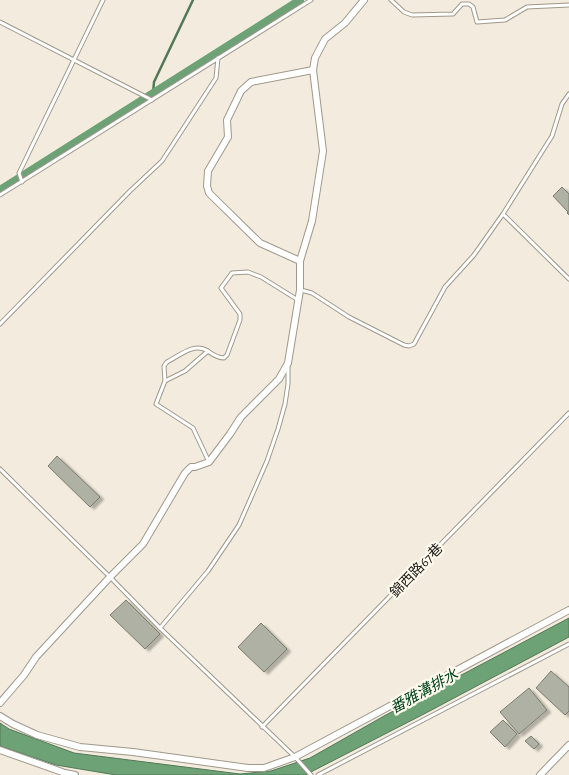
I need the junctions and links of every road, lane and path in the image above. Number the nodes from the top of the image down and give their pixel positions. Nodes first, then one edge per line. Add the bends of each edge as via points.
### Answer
1 (104, 0) edge
2 (311, 0) edge
3 (364, 0) edge
4 (392, 0) edge
5 (569, 5) edge
6 (0, 22) edge
7 (218, 58) junction
8 (74, 59) junction
9 (313, 70) junction
10 (569, 94) edge
11 (152, 100) junction
12 (22, 182) junction
13 (0, 195) edge
14 (503, 214) junction
15 (300, 261) junction
16 (569, 279) edge
17 (300, 290) junction
18 (298, 301) junction
19 (0, 324) edge
20 (208, 351) junction
21 (288, 364) junction
22 (165, 381) junction
23 (569, 413) edge
24 (209, 462) junction
25 (0, 470) edge
26 (110, 576) junction
27 (569, 610) edge
28 (160, 628) junction
29 (569, 644) edge
30 (0, 703) edge
31 (0, 716) edge
32 (262, 727) junction
33 (569, 745) edge
34 (0, 750) edge
35 (295, 757) junction
36 (65, 774) edge
37 (75, 775) edge
38 (311, 775) edge
39 (318, 775) edge
40 (540, 775) edge

1 - 8 lane
2 - 7 lane
3 - 9 street via 345,23 325,38
4 - 5 lane via 412,15 453,14 462,4 468,4 473,7 477,22 482,23 505,20 527,7
6 - 8 lane
7 - 11 lane
7 - 19 lane via 216,78 162,161
8 - 11 lane
8 - 12 lane via 19,173
9 - 15 street via 323,151 312,221
9 - 15 street via 251,82 246,86 227,120 228,137 208,171 209,193 253,237
10 - 14 lane via 562,104 552,136
11 - 12 lane
12 - 13 lane
14 - 16 lane
14 - 17 lane via 474,256 445,287 417,342 411,346 349,317 312,293
15 - 17 street
17 - 18 street
18 - 20 lane via 261,277 248,272 232,273 221,288 238,311 240,320 224,358
18 - 21 street
20 - 22 lane via 185,371
20 - 22 lane via 195,347 167,362 164,366
21 - 24 street via 280,379 241,417
21 - 28 lane via 286,398 278,429 239,525 208,571
22 - 24 lane via 156,404 193,428
23 - 32 lane, 錦西路67巷
24 - 26 street via 191,467 185,473 143,544
25 - 26 lane
26 - 28 lane
26 - 30 street via 36,657
27 - 35 street
28 - 32 lane
29 - 39 lane
31 - 35 street via 37,735 80,747 248,768 264,768
32 - 35 lane
33 - 40 street
34 - 36 street
35 - 38 lane
36 - 37 street

